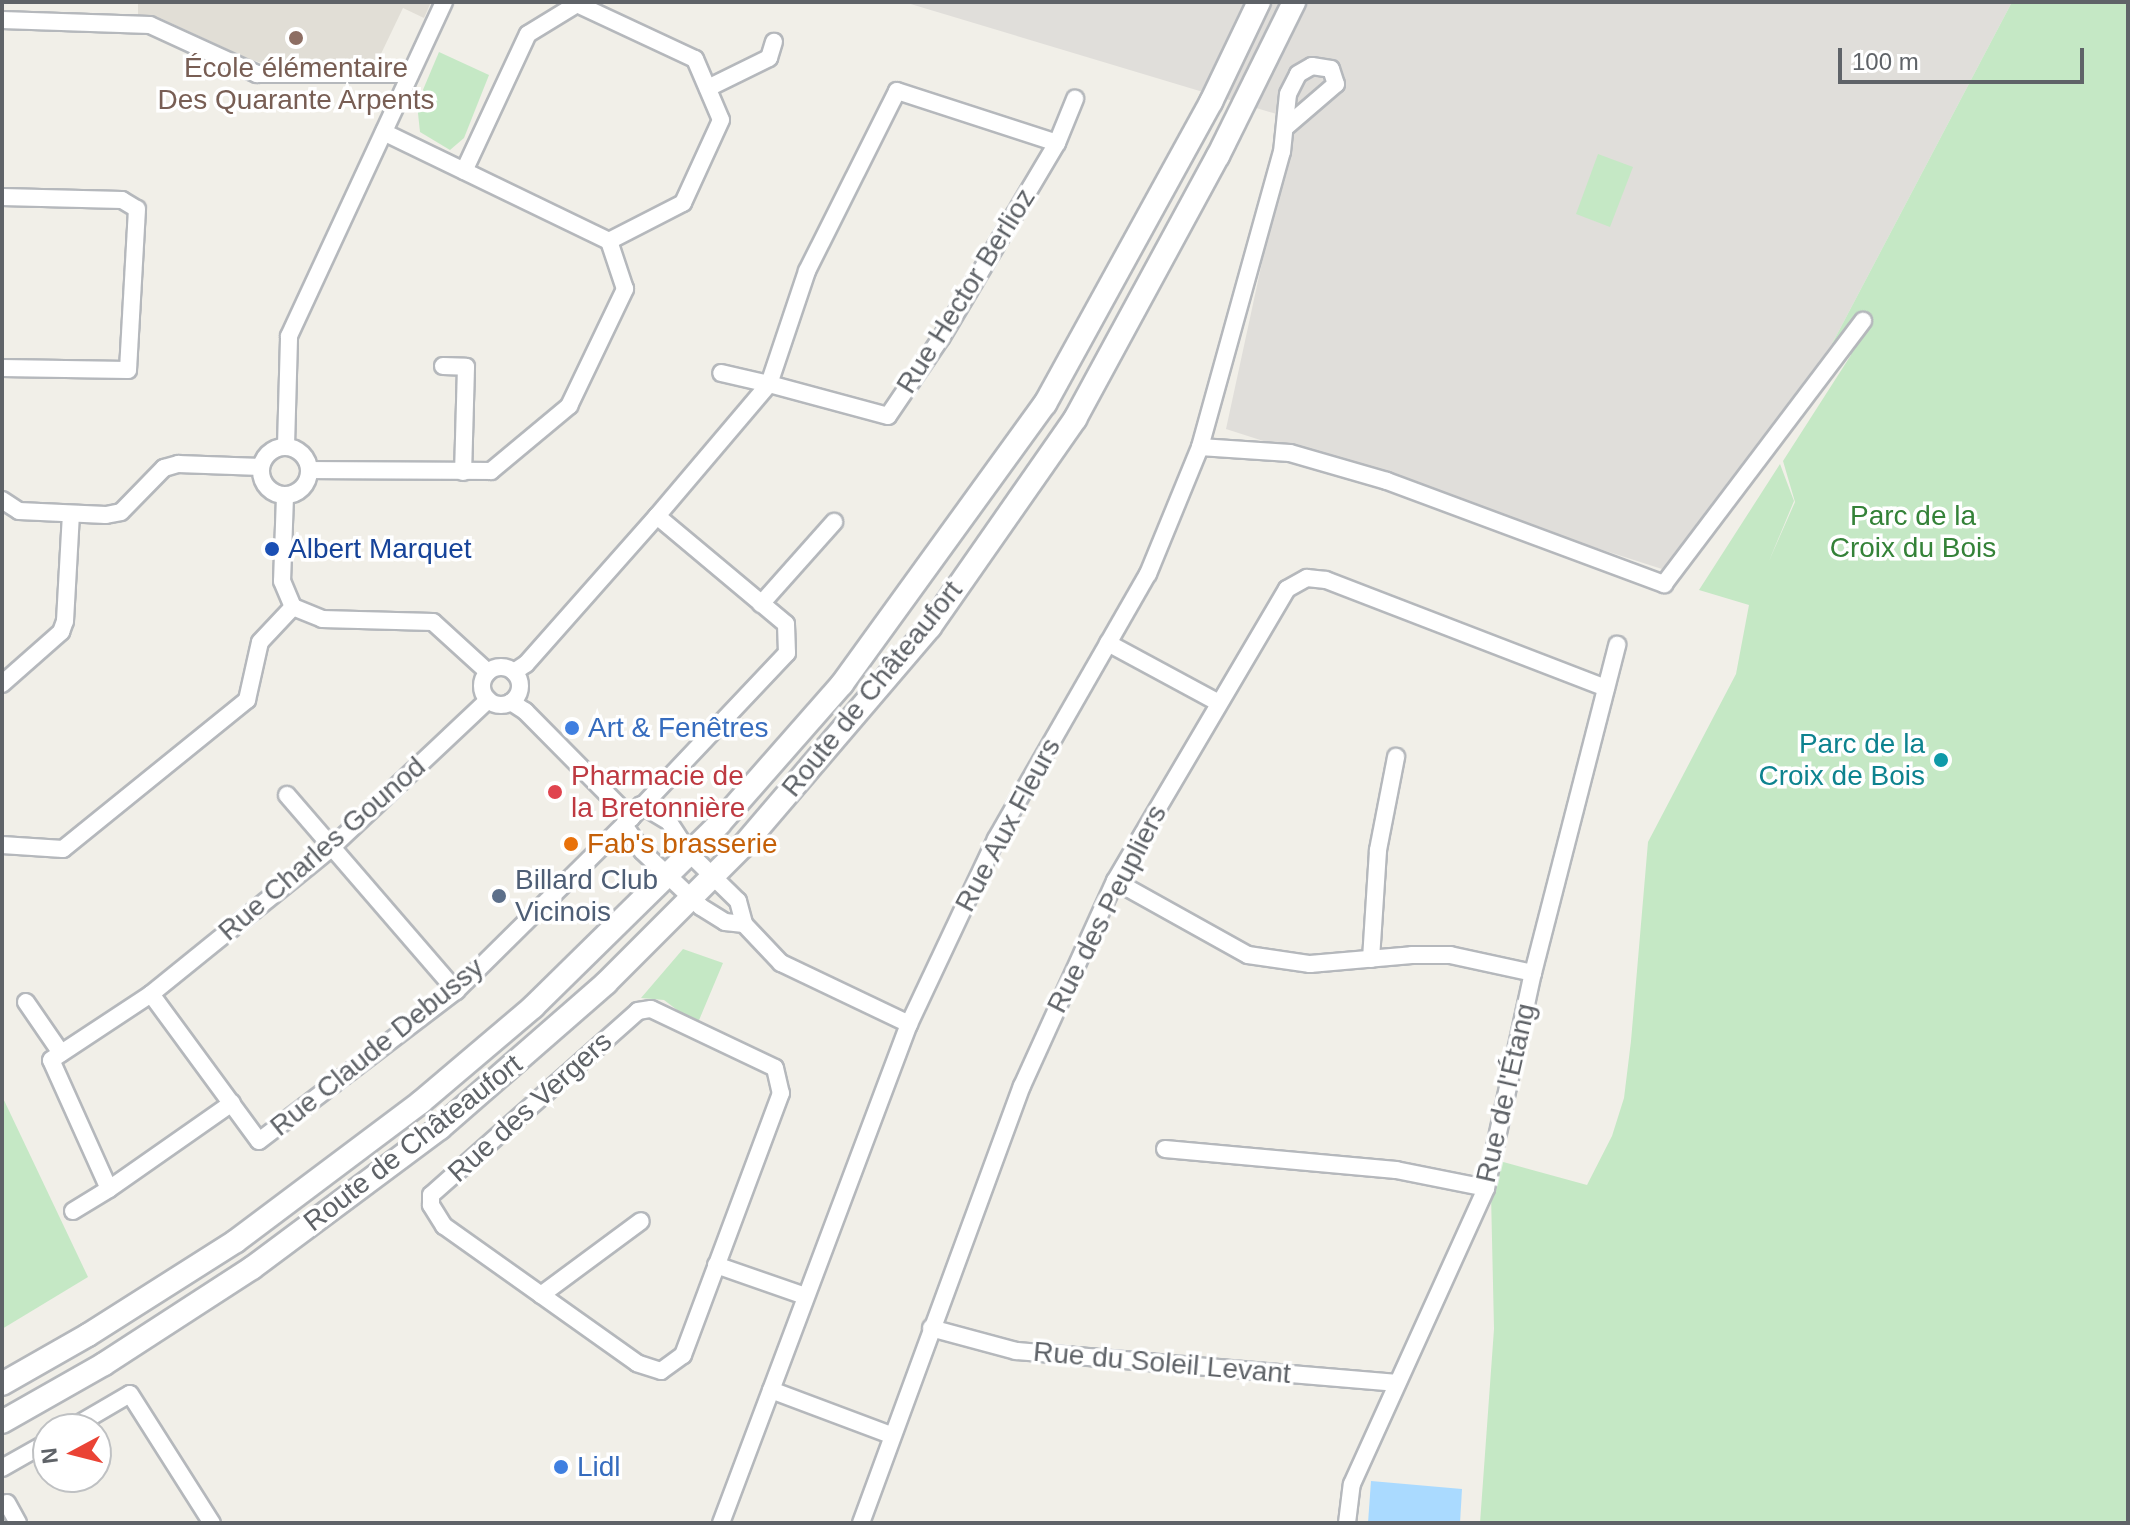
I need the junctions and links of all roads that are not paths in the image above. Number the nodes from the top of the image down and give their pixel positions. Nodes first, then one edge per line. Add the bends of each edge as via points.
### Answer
1 (444, 2) edge
2 (1259, 2) edge
3 (1294, 2) edge
4 (2, 20) edge
5 (774, 42) dead end
6 (410, 74) junction
7 (708, 88) junction
8 (1075, 99) dead end
9 (1286, 127) dead end
10 (384, 132) junction
11 (1057, 143) junction
12 (464, 171) junction
13 (2, 197) edge
14 (609, 241) junction
15 (1863, 321) dead end
16 (443, 366) dead end
17 (2, 368) edge
18 (721, 373) dead end
19 (769, 384) junction
20 (286, 446) junction
21 (1200, 447) junction
22 (261, 467) junction
23 (310, 470) junction
24 (463, 472) junction
25 (285, 496) junction
26 (2, 500) edge
27 (71, 515) junction
28 (657, 516) junction
29 (834, 522) dead end
30 (761, 604) junction
31 (293, 607) junction
32 (1108, 643) junction
33 (1617, 645) dead end
34 (488, 672) junction
35 (514, 672) junction
36 (2, 684) edge
37 (1606, 688) junction
38 (488, 700) junction
39 (511, 702) junction
40 (1217, 702) junction
41 (1396, 757) dead end
42 (287, 795) dead end
43 (632, 816) junction
44 (2, 845) edge
45 (331, 848) junction
46 (701, 864) junction
47 (668, 876) junction
48 (1115, 881) junction
49 (692, 898) junction
50 (744, 924) junction
51 (1371, 959) junction
52 (1533, 973) junction
53 (456, 991) junction
54 (151, 994) junction
55 (26, 1002) dead end
56 (909, 1024) junction
57 (61, 1053) junction
58 (232, 1103) junction
59 (1165, 1149) dead end
60 (1486, 1188) junction
61 (109, 1189) junction
62 (73, 1211) dead end
63 (641, 1221) dead end
64 (716, 1265) junction
65 (541, 1295) junction
66 (805, 1296) junction
67 (931, 1328) junction
68 (1396, 1383) junction
69 (2, 1384) edge
70 (771, 1390) junction
71 (97, 1413) edge
72 (2, 1422) edge
73 (891, 1435) junction
74 (32, 1451) edge
75 (2, 1468) edge
76 (7, 1503) dead end
77 (18, 1523) edge
78 (212, 1523) edge
79 (721, 1523) edge
80 (861, 1523) edge
81 (1347, 1523) edge

1 - 6 street
2 - 46 main road, Route de Châteaufort via 1211,102 1045,404 842,684
3 - 46 main road, Route de Châteaufort via 1218,156 1075,419 930,627
4 - 6 street via 150,25 257,74
5 - 7 street via 769,58
6 - 10 street
7 - 12 street via 695,59 577,4 528,34
7 - 14 street via 721,120 683,203
8 - 11 street, Rue Hector Berlioz
9 - 21 street, Rue Aux Fleurs
10 - 12 street
10 - 20 street via 289,336
11 - 19 street, Rue Hector Berlioz via 941,338 888,416
11 - 19 street via 897,91 807,271
12 - 14 street
13 - 17 street via 122,200 137,209 128,370
14 - 24 street via 625,289 569,406 491,471
15 - 21 street via 1664,584 1387,481 1290,453
16 - 24 street via 466,367
18 - 19 street, Rue Hector Berlioz
19 - 28 street
20 - 22 street via 270,452
20 - 23 street via 303,454
21 - 32 street, Rue Aux Fleurs via 1148,574
22 - 25 street via 266,487
22 - 27 street via 178,464 164,468 121,512
23 - 24 street
23 - 25 street via 303,488
25 - 31 street via 282,581
26 - 27 street via 19,511
27 - 36 street via 61,632
28 - 30 street, Rue Claude Debussy
28 - 35 street
29 - 30 street
30 - 43 street, Rue Claude Debussy via 786,624 787,653
31 - 34 street via 322,619 433,622
31 - 44 street via 260,642 252,688 235,710 63,849
32 - 40 street
32 - 56 street, Rue Aux Fleurs via 996,839
33 - 37 street, Rue de l'Étang
34 - 35 street via 506,667
34 - 38 street via 482,686
35 - 39 street via 520,688
37 - 40 street, Rue des Peupliers via 1326,580 1307,578 1287,589
37 - 52 street, Rue de l'Étang
38 - 39 street
38 - 45 street, Rue Charles Gounod
39 - 43 street
40 - 48 street, Rue des Peupliers
41 - 51 street via 1378,850
42 - 45 street
43 - 46 street via 669,822
43 - 47 street via 642,851
43 - 53 street, Rue Claude Debussy
45 - 53 street
45 - 54 street, Rue Charles Gounod
46 - 47 main road, Route de Châteaufort
46 - 49 main road, Route de Châteaufort
46 - 50 street via 738,901
47 - 49 street
47 - 69 main road, Route de Châteaufort via 533,1007 327,1175 236,1241
48 - 51 street via 1248,955 1310,964
48 - 67 street, Rue des Peupliers via 1022,1086
49 - 50 street via 725,922
49 - 72 main road, Route de Châteaufort via 544,1039 346,1200 104,1364
50 - 56 street via 781,963
51 - 52 street via 1450,955
52 - 60 street, Rue de l'Étang
53 - 58 street, Rue Claude Debussy via 259,1141
54 - 57 street, Rue Charles Gounod
54 - 58 street, Rue Claude Debussy
55 - 57 street
56 - 66 street, Rue Aux Fleurs
57 - 61 street via 51,1060
58 - 61 street
59 - 60 street via 1396,1170
60 - 68 street, Rue de l'Étang
61 - 62 street
63 - 65 street
64 - 65 street, Rue des Vergers via 683,1355 661,1371 637,1363
64 - 65 street, Rue des Vergers via 781,1093 780,1079 766,1062 651,1009 638,1011 431,1195 435,1217 444,1226
64 - 66 street
66 - 70 street, Rue Aux Fleurs
67 - 68 street, Rue du Soleil Levant via 1016,1351
67 - 73 street, Rue des Peupliers
68 - 81 street, Rue de l'Étang via 1352,1484
70 - 73 street
70 - 79 street, Rue Aux Fleurs
71 - 78 street via 130,1394
73 - 80 street, Rue des Peupliers
74 - 75 street
76 - 77 street

